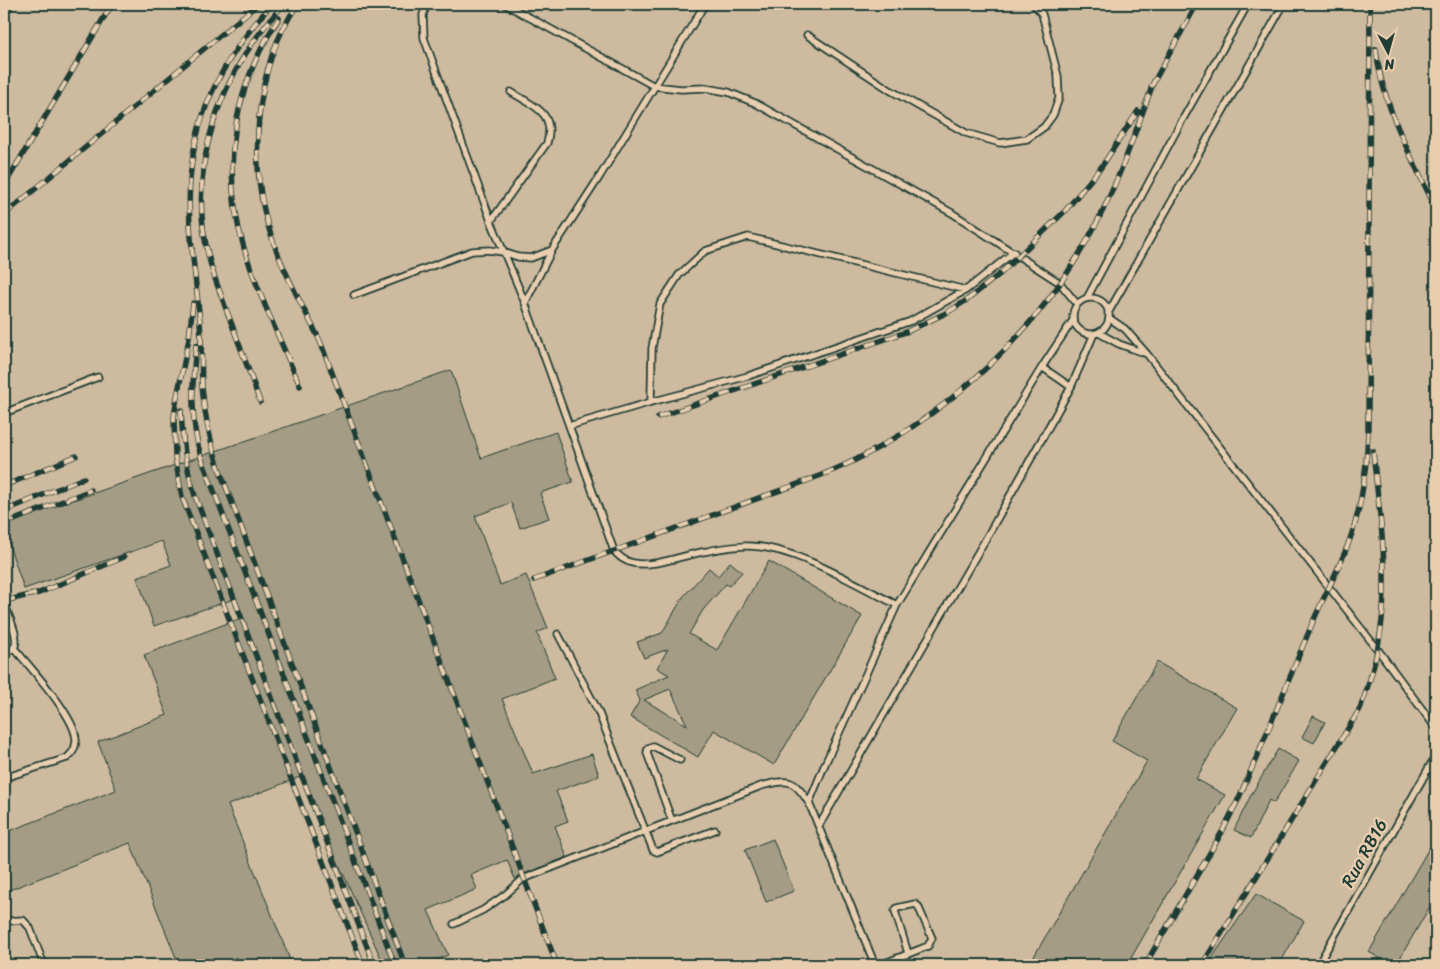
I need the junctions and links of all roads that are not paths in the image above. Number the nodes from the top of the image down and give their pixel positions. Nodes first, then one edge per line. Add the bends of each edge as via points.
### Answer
1 (10, 4) edge
2 (428, 4) edge
3 (505, 4) edge
4 (705, 4) edge
5 (1034, 4) edge
6 (1248, 4) edge
7 (1284, 4) edge
8 (4, 14) edge
9 (807, 34) dead end
10 (654, 86) junction
11 (511, 92) dead end
12 (491, 221) junction
13 (552, 250) junction
14 (504, 252) junction
15 (1014, 252) junction
16 (966, 290) junction
17 (354, 295) dead end
18 (1087, 298) junction
19 (525, 303) junction
20 (1077, 304) junction
21 (1109, 316) junction
22 (1072, 320) junction
23 (1096, 333) junction
24 (1147, 354) junction
25 (1042, 367) junction
26 (98, 377) dead end
27 (1071, 387) junction
28 (651, 402) junction
29 (4, 413) edge
30 (569, 426) junction
31 (4, 604) edge
32 (897, 605) junction
33 (558, 634) dead end
34 (14, 648) junction
35 (4, 654) edge
36 (1436, 728) edge
37 (1436, 755) edge
38 (680, 760) dead end
39 (4, 778) edge
40 (809, 803) junction
41 (672, 821) junction
42 (820, 824) junction
43 (715, 830) dead end
44 (646, 832) junction
45 (4, 923) edge
46 (454, 924) dead end
47 (908, 953) junction
48 (44, 965) edge
49 (875, 965) edge
50 (880, 965) edge
51 (1318, 965) edge

1 - 8 lane
2 - 12 lane via 424,15 424,38
3 - 10 lane
4 - 10 lane
5 - 9 lane via 1042,14 1058,76 1058,98 1044,127 1027,139 1000,143 966,133 890,90
6 - 18 lane
7 - 21 lane
10 - 13 lane
10 - 15 lane via 705,88 728,92 755,103 952,213
11 - 12 lane via 548,119 550,131 546,143
12 - 14 lane
13 - 14 lane via 531,258
13 - 19 lane
14 - 17 lane via 472,251
14 - 19 lane
15 - 16 lane
15 - 20 lane via 1060,283
16 - 28 lane via 911,320 748,376
16 - 28 lane via 748,237 705,251 679,275 660,304 652,348
18 - 20 lane
18 - 21 lane via 1103,303
19 - 30 lane
20 - 22 lane
21 - 23 lane via 1104,329
21 - 24 lane
22 - 23 lane via 1078,330
22 - 25 lane
23 - 24 lane
23 - 27 lane
24 - 36 lane
25 - 27 lane
25 - 32 lane
26 - 29 lane
27 - 42 lane
28 - 30 lane
30 - 32 lane via 613,548 623,560 652,563 708,550 747,546 781,551 819,565
31 - 34 lane via 16,635
32 - 40 lane
33 - 44 lane via 598,711
34 - 35 lane
34 - 39 lane via 64,711 76,739 74,751 67,758
37 - 51 lane, Rua RB16
38 - 41 lane via 653,746 648,748 647,753
40 - 41 lane via 800,789 781,781
40 - 42 lane
41 - 44 lane
42 - 49 lane
43 - 44 lane via 657,852 653,850
44 - 46 lane via 523,879 483,910
45 - 48 lane via 23,920 30,928
47 - 47 lane via 928,946 932,938 915,904 895,911
47 - 50 lane

